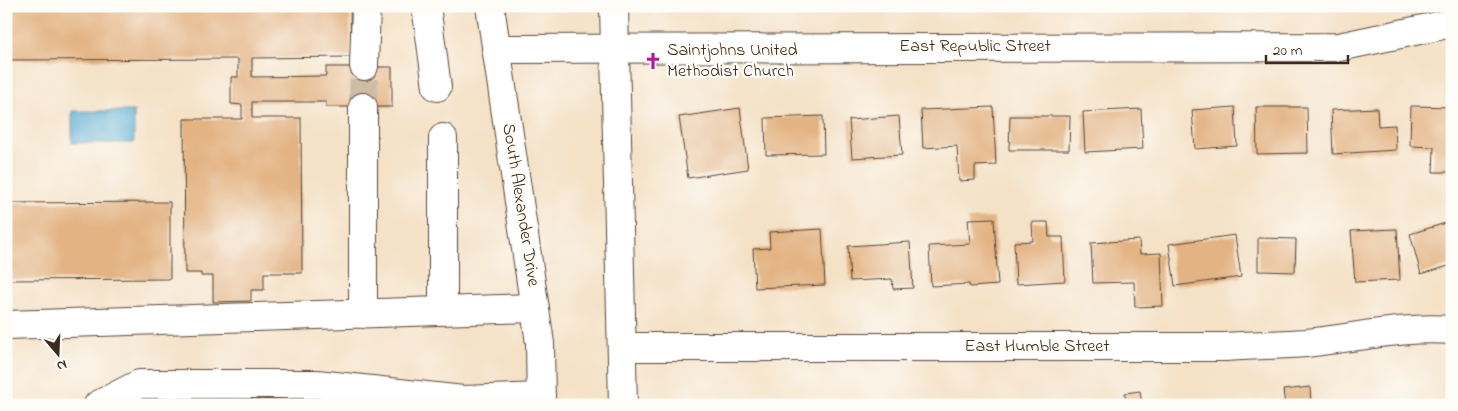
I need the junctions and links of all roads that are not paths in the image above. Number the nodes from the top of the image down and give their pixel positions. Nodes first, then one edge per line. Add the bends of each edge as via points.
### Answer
1 (366, 6) edge
2 (426, 6) edge
3 (490, 6) edge
4 (614, 6) edge
5 (1452, 22) edge
6 (613, 48) junction
7 (496, 49) junction
8 (364, 66) tunnel mouth
9 (437, 86) dead end
10 (363, 107) tunnel mouth
11 (443, 138) dead end
12 (535, 308) junction
13 (443, 311) junction
14 (363, 314) junction
15 (6, 325) edge
16 (1452, 330) edge
17 (622, 347) junction
18 (541, 401) edge
19 (463, 402) edge
20 (98, 405) edge
21 (623, 405) edge

1 - 8 street
2 - 9 street
3 - 7 street, South Alexander Drive
4 - 6 street
5 - 6 street, East Republic Street via 1340,47
6 - 7 street, East Republic Street
6 - 17 street
7 - 12 street, South Alexander Drive
10 - 14 street
11 - 13 street
12 - 13 street
12 - 18 street, South Alexander Drive via 540,343
13 - 14 street
14 - 15 street
16 - 17 street, East Humble Street via 1388,332 1305,343 1225,347
17 - 21 street
18 - 19 street
19 - 20 street via 317,384 139,384

